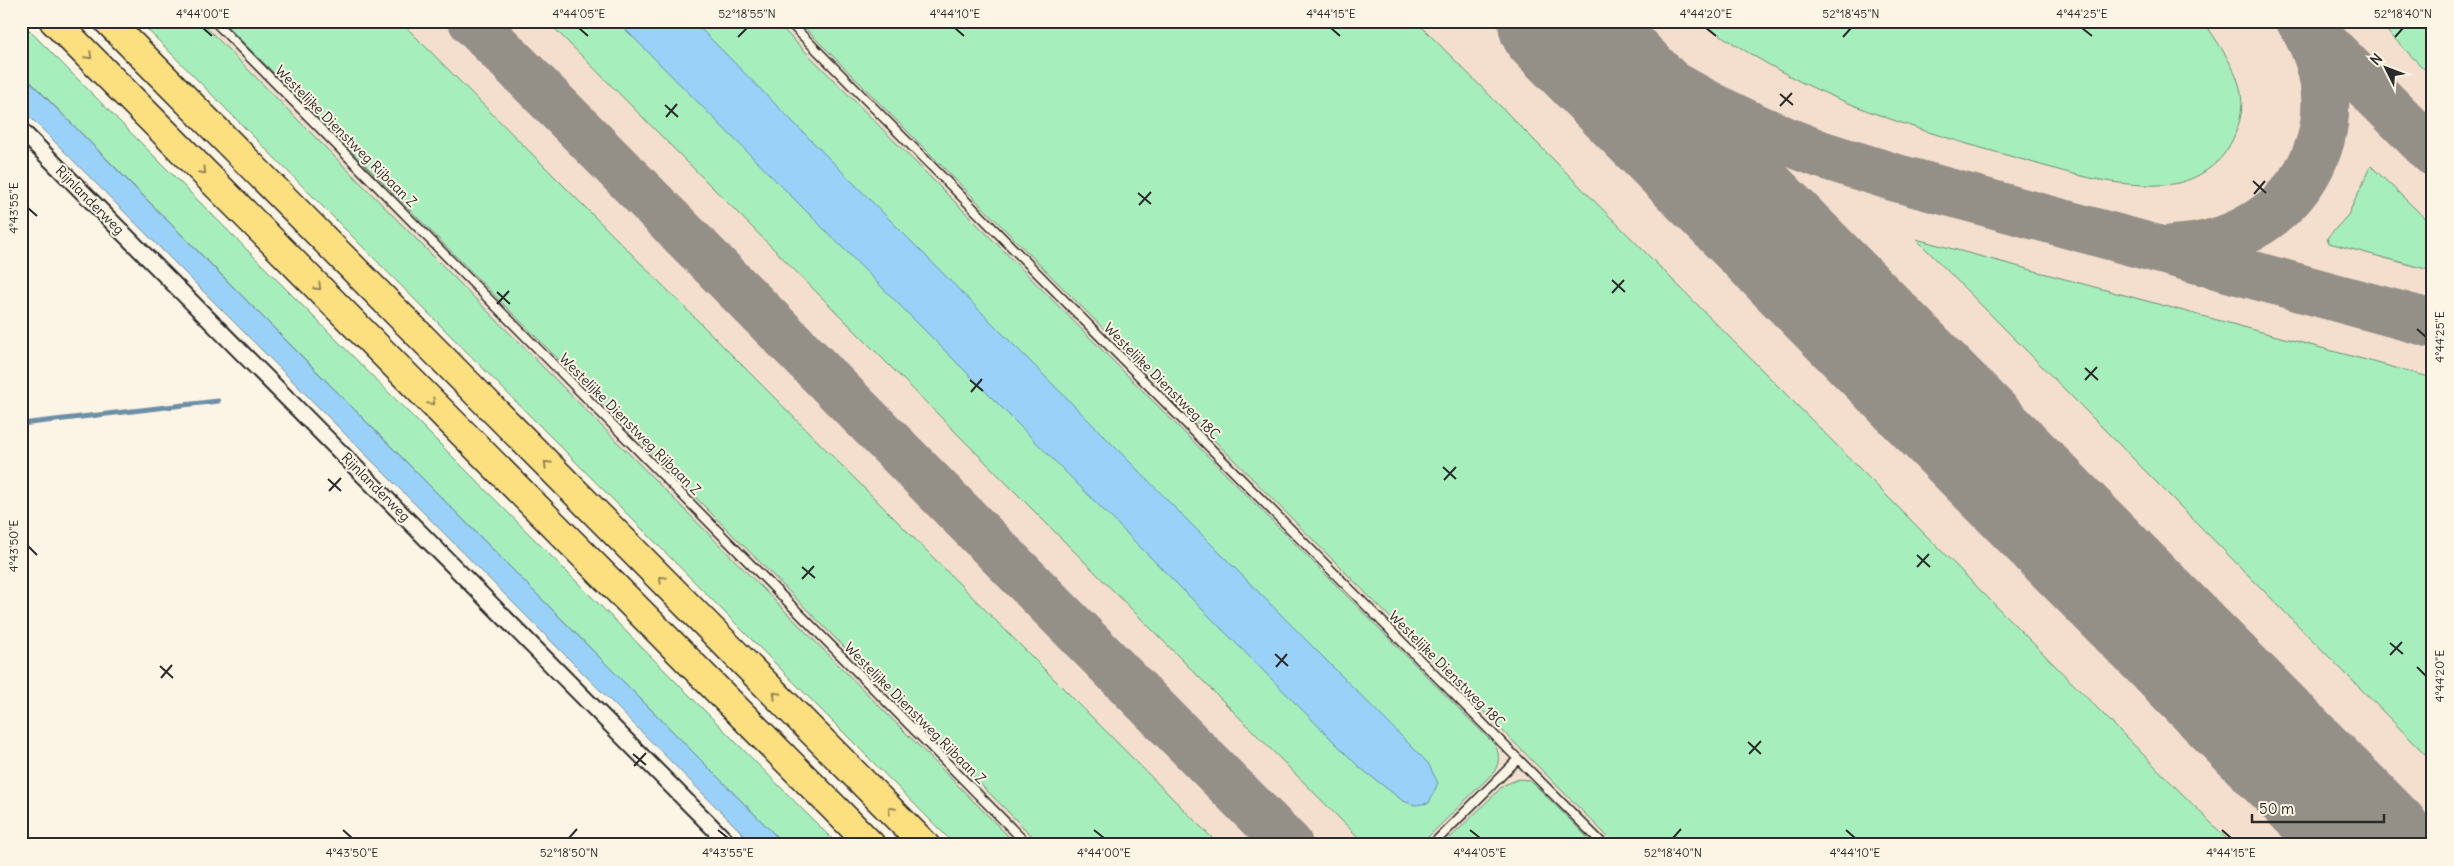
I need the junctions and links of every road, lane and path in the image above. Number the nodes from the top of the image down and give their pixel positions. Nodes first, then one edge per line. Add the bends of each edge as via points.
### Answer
1 (54, 21) edge
2 (108, 21) edge
3 (214, 21) edge
4 (788, 21) edge
5 (21, 130) edge
6 (1518, 759) junction
7 (730, 845) edge
8 (871, 845) edge
9 (925, 845) edge
10 (1028, 845) edge
11 (1432, 845) edge
12 (1604, 845) edge

1 -> 8 highway
9 -> 2 highway
3 - 10 lane, Westelijke Dienstweg Rijbaan Z
4 - 6 lane, Westelijke Dienstweg 18C
5 - 7 street, Rijnlanderweg
6 - 11 lane
6 - 12 lane, Westelijke Dienstweg 18C

